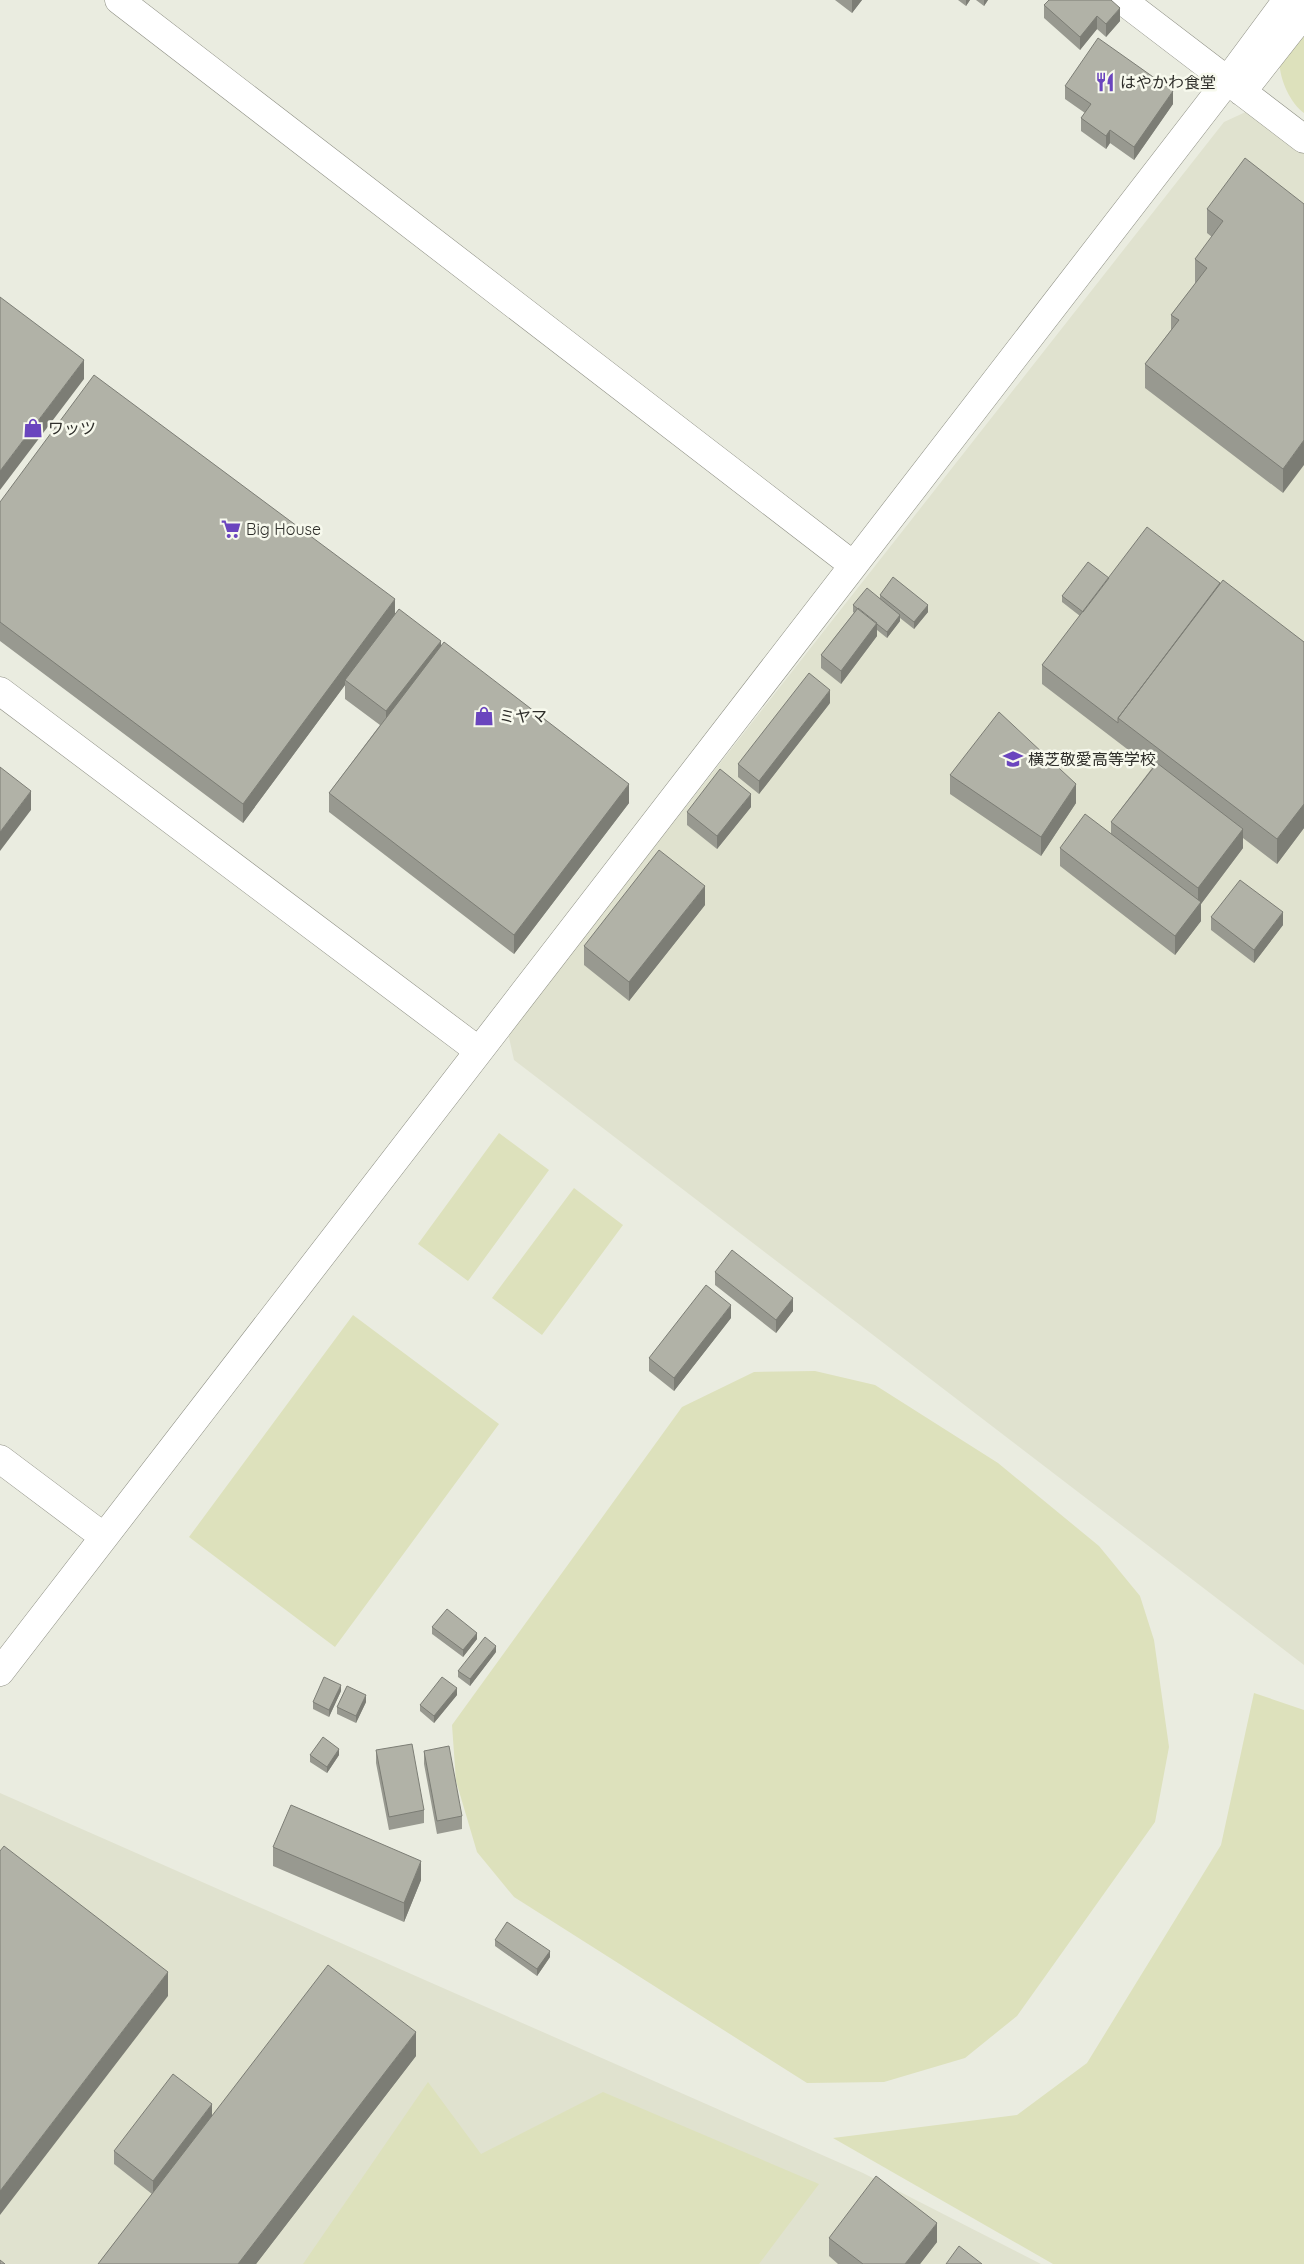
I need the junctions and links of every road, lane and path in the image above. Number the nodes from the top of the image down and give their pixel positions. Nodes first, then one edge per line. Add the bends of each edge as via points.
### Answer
1 (119, 0) edge
2 (1122, 0) edge
3 (1287, 0) edge
4 (1304, 13) edge
5 (1235, 87) junction
6 (1304, 138) edge
7 (853, 566) junction
8 (0, 691) edge
9 (479, 1051) junction
10 (0, 1459) edge
11 (104, 1537) junction
12 (0, 1672) edge

1 - 7 street
2 - 5 street
3 - 5 street
4 - 5 street
5 - 6 street
5 - 7 street
7 - 9 street
8 - 9 street
9 - 11 street
10 - 11 street
11 - 12 street

